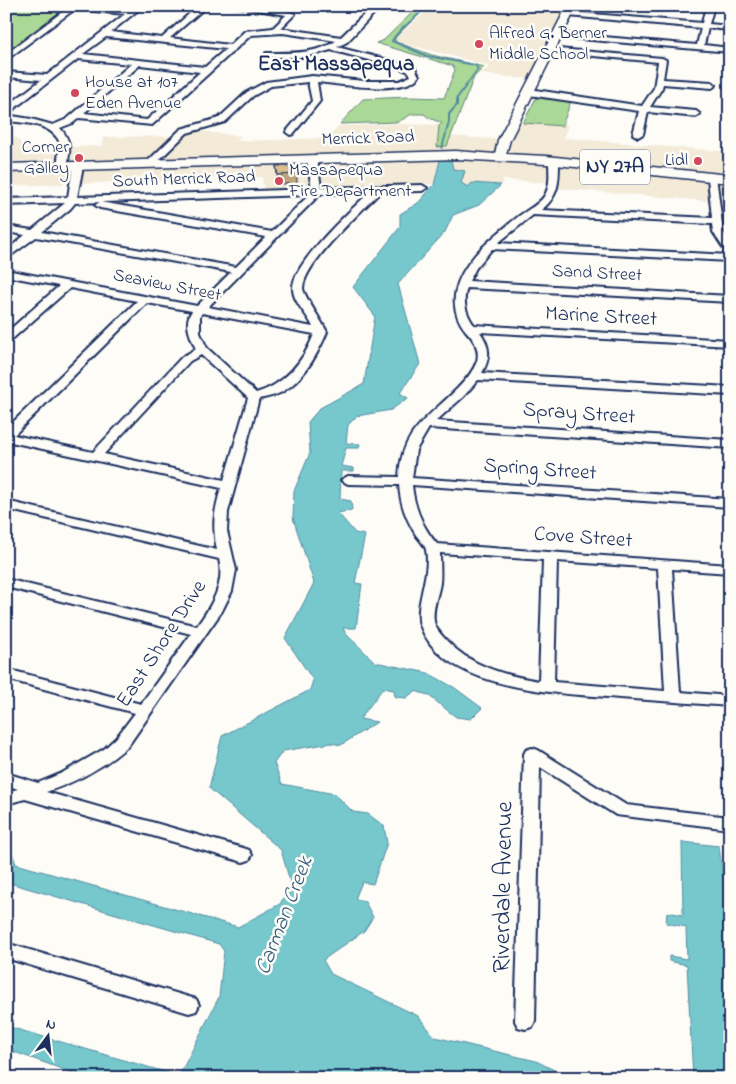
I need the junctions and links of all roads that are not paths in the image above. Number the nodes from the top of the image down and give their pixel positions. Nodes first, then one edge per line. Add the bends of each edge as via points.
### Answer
1 (75, 6) edge
2 (139, 6) edge
3 (203, 6) edge
4 (239, 6) edge
5 (378, 6) edge
6 (710, 6) edge
7 (719, 6) edge
8 (730, 7) edge
9 (570, 10) edge
10 (131, 12) junction
11 (705, 26) junction
12 (730, 28) edge
13 (274, 31) junction
14 (104, 34) junction
15 (557, 35) junction
16 (164, 40) junction
17 (344, 40) junction
18 (230, 47) junction
19 (700, 47) junction
20 (331, 48) junction
21 (550, 50) junction
22 (730, 50) edge
23 (269, 55) dead end
24 (77, 56) junction
25 (6, 58) edge
26 (138, 63) junction
27 (206, 70) junction
28 (6, 74) edge
29 (49, 78) junction
30 (312, 79) junction
31 (660, 81) junction
32 (712, 84) dead end
33 (529, 92) junction
34 (644, 110) junction
35 (6, 112) edge
36 (696, 114) dead end
37 (77, 115) junction
38 (6, 118) edge
39 (53, 128) junction
40 (290, 132) dead end
41 (638, 134) dead end
42 (504, 140) junction
43 (456, 155) junction
44 (500, 156) junction
45 (312, 159) junction
46 (550, 160) junction
47 (150, 164) junction
48 (78, 166) junction
49 (62, 167) junction
50 (6, 168) edge
51 (713, 178) junction
52 (730, 179) edge
53 (422, 188) dead end
54 (378, 190) junction
55 (317, 192) junction
56 (72, 200) junction
57 (6, 202) edge
58 (531, 212) junction
59 (717, 221) junction
60 (6, 229) edge
61 (34, 234) junction
62 (274, 235) junction
63 (490, 246) junction
64 (730, 250) edge
65 (6, 256) edge
66 (730, 258) edge
67 (238, 270) junction
68 (6, 273) edge
69 (462, 284) junction
70 (67, 285) junction
71 (730, 298) edge
72 (145, 299) junction
73 (198, 309) junction
74 (470, 328) junction
75 (321, 332) junction
76 (6, 339) edge
77 (730, 342) edge
78 (202, 350) junction
79 (474, 376) junction
80 (730, 391) edge
81 (254, 397) junction
82 (425, 424) junction
83 (6, 436) edge
84 (730, 444) edge
85 (96, 456) junction
86 (348, 480) dead end
87 (405, 482) junction
88 (228, 485) junction
89 (730, 503) edge
90 (6, 505) edge
91 (433, 548) junction
92 (226, 556) junction
93 (550, 556) junction
94 (665, 564) junction
95 (730, 568) edge
96 (6, 583) edge
97 (200, 631) junction
98 (6, 674) edge
99 (546, 687) junction
100 (673, 697) junction
101 (730, 702) edge
102 (145, 710) junction
103 (6, 779) edge
104 (33, 791) junction
105 (6, 798) edge
106 (730, 823) edge
107 (243, 855) dead end
108 (6, 950) edge
109 (189, 1005) dead end
110 (525, 1021) dead end

1 - 10 street
1 - 25 street
2 - 10 street
3 - 16 street
4 - 13 street via 289,12 291,15
5 - 17 street
6 - 11 street
7 - 8 street
9 - 11 street
9 - 15 main road
10 - 14 street
11 - 12 street
11 - 19 street
13 - 17 street
13 - 18 street via 248,32
14 - 16 street
14 - 24 street
15 - 19 street
15 - 21 main road
16 - 18 street
17 - 20 street
18 - 27 street
19 - 22 street
20 - 23 street via 316,54
20 - 30 street via 405,67 415,76 400,84 378,85
21 - 31 street via 662,60
21 - 33 main road
24 - 26 street
24 - 29 street
26 - 27 street
26 - 37 street
27 - 37 street via 149,123
28 - 29 street
29 - 35 street
30 - 40 street via 316,101
30 - 47 street via 269,84 250,94 222,120 184,131
31 - 32 street
31 - 34 street
33 - 34 street
33 - 42 main road
34 - 36 street
34 - 41 street
37 - 39 street
38 - 39 street
39 - 49 street via 65,143
42 - 43 main road via 486,151
42 - 44 main road
42 - 46 main road via 512,150
43 - 44 main road, Merrick Road
43 - 45 main road, Merrick Road
44 - 46 main road, Merrick Road / NY 27A
45 - 47 main road, Merrick Road
45 - 55 street
46 - 51 main road, Merrick Road / NY 27A
46 - 58 street via 550,196
47 - 48 main road, Merrick Road
48 - 49 main road, Merrick Road
48 - 56 street
49 - 50 main road, Merrick Road
51 - 52 main road, Merrick Road / NY 27A
51 - 59 street
53 - 54 street, South Merrick Road
54 - 55 street, South Merrick Road
54 - 75 street via 330,238 301,275 299,294
55 - 56 street, South Merrick Road
55 - 62 street
56 - 57 street, South Merrick Road
56 - 61 street
56 - 62 street
58 - 59 street
58 - 63 street
59 - 64 street via 718,232
60 - 61 street
61 - 65 street
61 - 67 street
62 - 67 street
63 - 66 street
63 - 69 street
67 - 73 street
68 - 70 street, Seaview Street
69 - 71 street, Sand Street
69 - 74 street via 460,312
70 - 72 street, Seaview Street
70 - 76 street
72 - 73 street, Seaview Street
72 - 83 street
73 - 75 street, Seaview Street
73 - 78 street via 194,315 194,333
74 - 77 street, Marine Street
74 - 79 street via 483,349 483,359
75 - 81 street via 308,357 281,386
78 - 81 street
78 - 85 street via 186,359
79 - 80 street
79 - 82 street
81 - 88 street, East Shore Drive
82 - 84 street, Spray Street
82 - 87 street via 409,453
83 - 85 street
85 - 88 street
86 - 87 street, Spring Street
87 - 89 street, Spring Street
87 - 91 street via 412,515
88 - 92 street, East Shore Drive via 220,525
90 - 92 street
91 - 93 street, Cove Street
91 - 99 street via 432,582 426,610 427,623 439,643 474,669 495,677
92 - 97 street, East Shore Drive via 229,570 225,591
93 - 94 street, Cove Street
93 - 99 street
94 - 95 street, Cove Street
94 - 100 street
96 - 97 street
97 - 102 street, East Shore Drive
98 - 102 street
99 - 100 street
100 - 101 street
102 - 104 street, East Shore Drive via 122,742 94,766
103 - 104 street
104 - 105 street, East Shore Drive
104 - 107 street
106 - 110 street, Riverdale Avenue via 622,810 532,754
108 - 109 street

